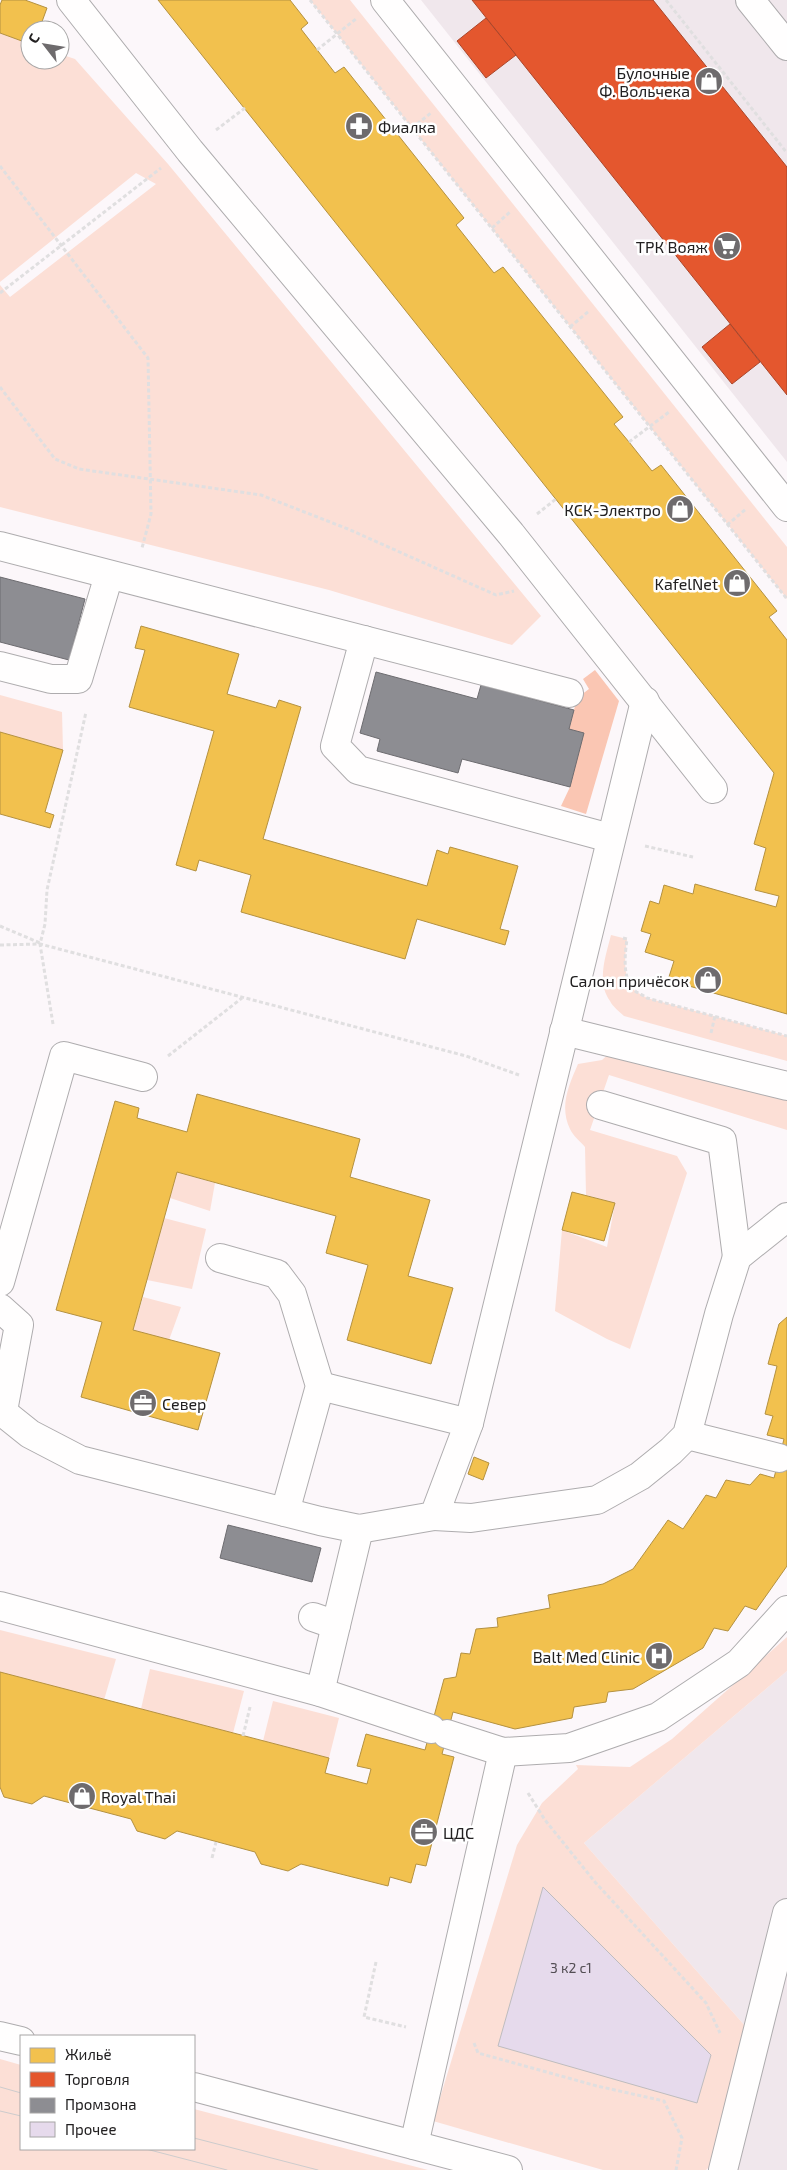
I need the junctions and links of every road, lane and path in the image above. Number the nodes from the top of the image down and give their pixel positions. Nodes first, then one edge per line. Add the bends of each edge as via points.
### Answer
1 (72, 0) edge
2 (310, 0) edge
3 (384, 0) edge
4 (666, 0) edge
5 (750, 0) edge
6 (361, 14) dead end
7 (337, 34) junction
8 (787, 46) edge
9 (317, 50) dead end
10 (436, 109) dead end
11 (412, 128) junction
12 (190, 151) junction
13 (787, 153) edge
14 (0, 166) edge
15 (516, 208) dead end
16 (492, 228) junction
17 (61, 246) junction
18 (0, 293) edge
19 (595, 307) dead end
20 (570, 327) junction
21 (0, 387) edge
22 (675, 407) dead end
23 (650, 427) junction
24 (629, 442) dead end
25 (150, 480) junction
26 (752, 504) dead end
27 (787, 507) edge
28 (727, 525) junction
29 (0, 546) edge
30 (122, 577) junction
31 (550, 582) junction
32 (787, 599) edge
33 (364, 640) junction
34 (0, 666) edge
35 (78, 680) junction
36 (569, 693) dead end
37 (644, 701) junction
38 (713, 789) dead end
39 (610, 838) junction
40 (641, 845) dead end
41 (693, 857) dead end
42 (0, 926) edge
43 (627, 939) dead end
44 (40, 944) junction
45 (0, 946) edge
46 (242, 997) junction
47 (716, 1016) junction
48 (564, 1031) junction
49 (787, 1036) edge
50 (710, 1040) dead end
51 (64, 1056) junction
52 (143, 1077) joint
53 (787, 1086) edge
54 (551, 1087) junction
55 (601, 1105) dead end
56 (787, 1217) edge
57 (737, 1257) junction
58 (220, 1258) dead end
59 (0, 1282) edge
60 (0, 1308) edge
61 (320, 1386) junction
62 (2, 1411) edge
63 (469, 1424) junction
64 (687, 1435) junction
65 (779, 1458) dead end
66 (285, 1512) junction
67 (434, 1516) junction
68 (359, 1529) junction
69 (0, 1606) edge
70 (787, 1610) edge
71 (320, 1692) junction
72 (503, 1752) junction
73 (216, 1842) dead end
74 (212, 1858) dead end
75 (787, 1913) edge
76 (376, 1962) dead end
77 (439, 2034) junction
78 (471, 2035) dead end
79 (0, 2036) edge
80 (20, 2041) edge
81 (724, 2041) dead end
82 (195, 2087) edge
83 (414, 2144) junction
84 (508, 2170) edge
85 (676, 2170) edge
86 (723, 2170) edge

1 - 12 street
2 - 7 path
3 - 27 street
4 - 13 path
5 - 8 street
6 - 7 path
7 - 9 path
7 - 11 path
10 - 11 path
11 - 16 path
12 - 17 path via 160,168
12 - 31 street
14 - 17 path
15 - 16 path
16 - 20 path
17 - 18 path
17 - 25 path via 148,358
19 - 20 path
20 - 23 path
21 - 25 path via 55,459 79,469
22 - 23 path
23 - 24 path
23 - 28 path
25 - 30 path via 151,514
25 - 31 path via 261,495 348,529 496,595
26 - 28 path
28 - 32 path
29 - 30 street
30 - 33 street
30 - 35 street
31 - 37 street
33 - 36 street
33 - 39 street via 335,746 358,770
34 - 35 street via 51,678
35 - 44 path via 87,715 47,890
37 - 38 street
37 - 39 street
39 - 48 street
40 - 41 path
42 - 44 path
43 - 47 path via 627,978 634,990 648,998
44 - 45 path
44 - 46 path
44 - 51 path via 52,1020
46 - 52 path
46 - 54 path via 466,1056
47 - 49 path
47 - 50 path
48 - 53 street
48 - 54 street
51 - 52 street
51 - 59 street
54 - 63 street
55 - 57 street via 722,1141
56 - 57 street
57 - 64 street
58 - 61 street via 277,1274 292,1294
60 - 62 street via 18,1325
61 - 63 street
61 - 66 street
62 - 66 street via 30,1434 80,1460
63 - 67 street
64 - 65 street
64 - 67 street via 640,1476 597,1500 471,1518
66 - 68 street
67 - 68 street
68 - 71 street via 324,1621
69 - 71 street
70 - 72 street via 739,1663 658,1717 569,1748
71 - 72 street
72 - 77 street
72 - 81 path via 545,1820 595,1882 706,2003
73 - 74 path
75 - 86 street
76 - 77 path via 364,2017
77 - 83 street
78 - 85 path via 478,2053 664,2101 682,2138
79 - 80 street
82 - 83 street
83 - 84 street

